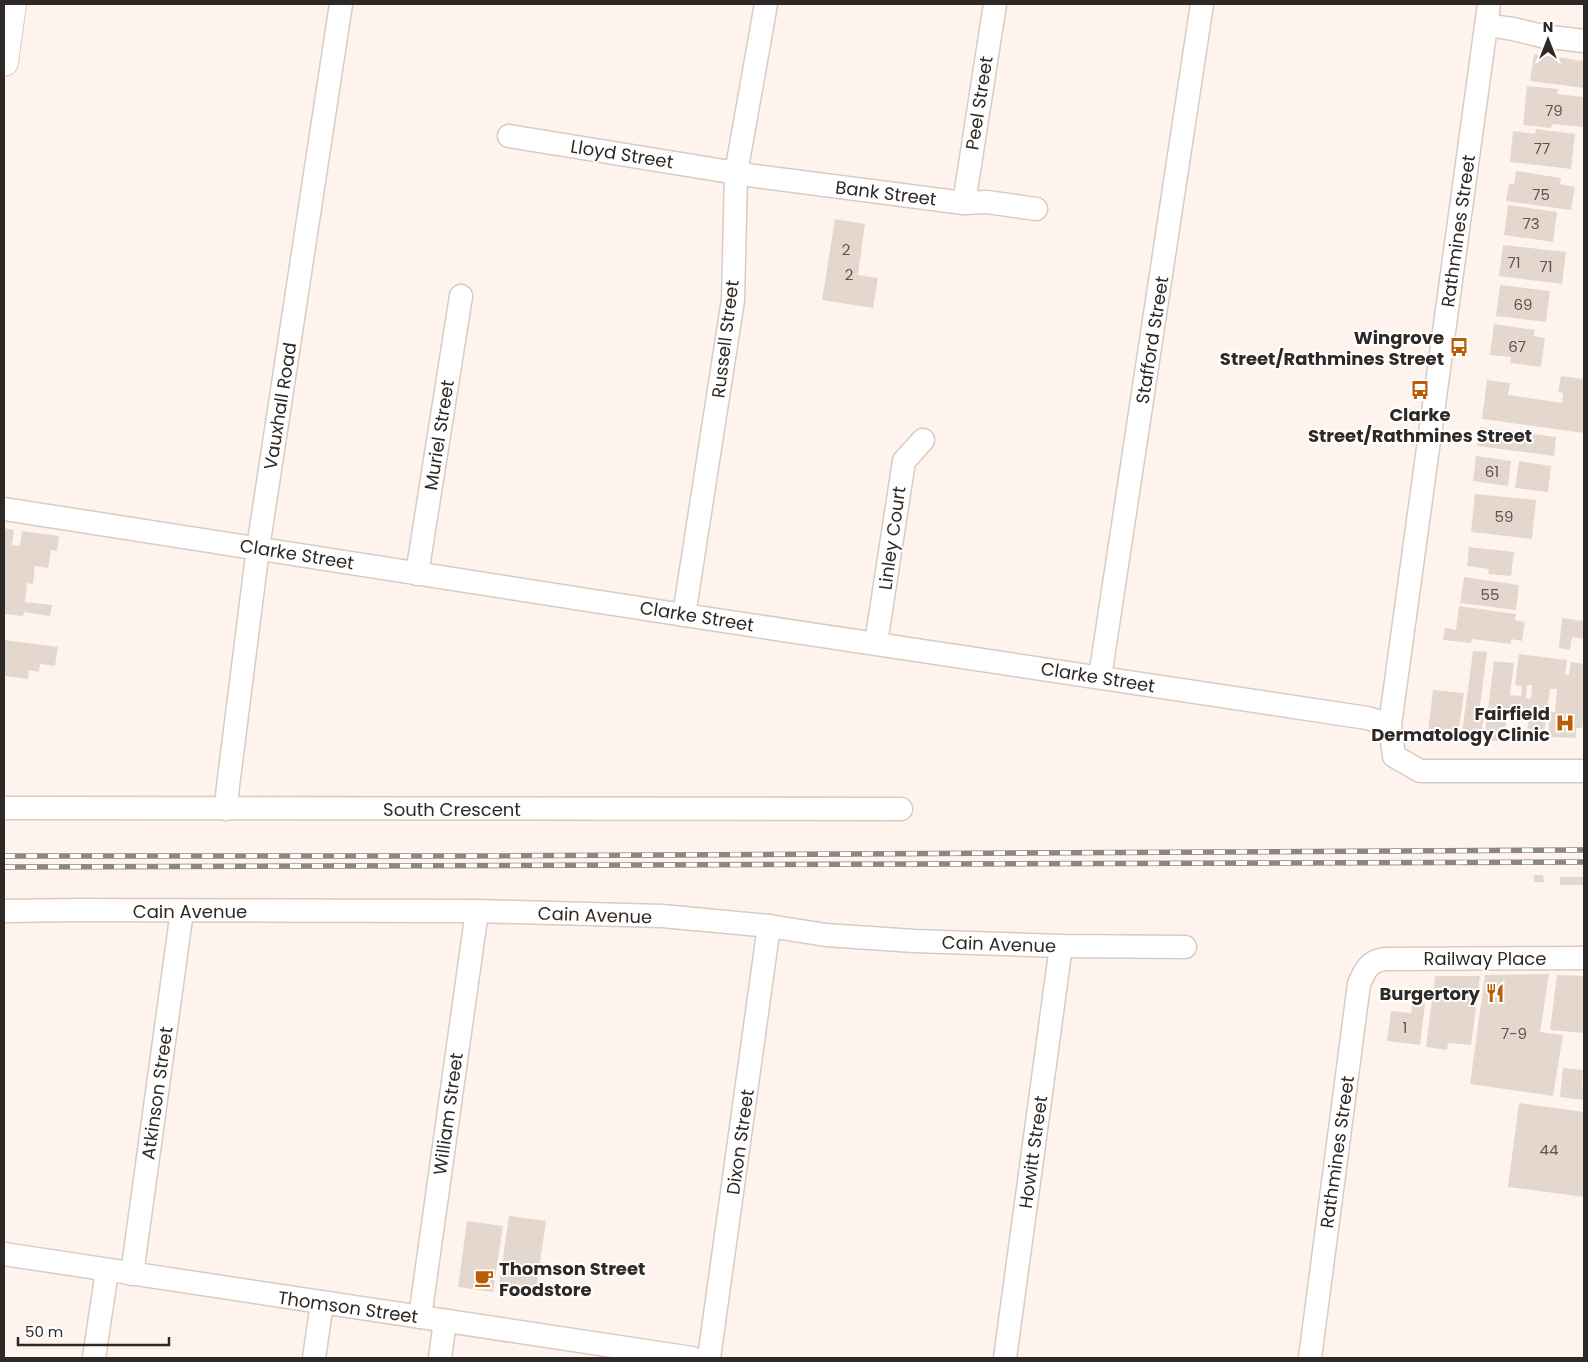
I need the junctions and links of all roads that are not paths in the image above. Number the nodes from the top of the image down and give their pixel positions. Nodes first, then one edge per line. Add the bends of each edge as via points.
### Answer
1 (12, 4) edge
2 (341, 4) edge
3 (766, 4) edge
4 (994, 4) edge
5 (1202, 4) edge
6 (1488, 14) edge
7 (1584, 41) edge
8 (4, 62) edge
9 (509, 136) dead end
10 (736, 173) junction
11 (964, 203) junction
12 (1036, 209) dead end
13 (461, 296) dead end
14 (923, 440) dead end
15 (4, 509) edge
16 (258, 548) junction
17 (417, 574) junction
18 (684, 615) junction
19 (876, 643) junction
20 (1100, 677) junction
21 (1390, 725) junction
22 (1584, 771) edge
23 (4, 808) edge
24 (226, 809) junction
25 (901, 809) dead end
26 (4, 911) edge
27 (182, 911) junction
28 (477, 912) junction
29 (769, 926) junction
30 (1061, 946) junction
31 (1185, 947) dead end
32 (1584, 958) edge
33 (1385, 959) joint
34 (4, 1254) edge
35 (107, 1271) junction
36 (132, 1274) junction
37 (322, 1303) junction
38 (420, 1317) junction
39 (445, 1321) junction
40 (94, 1358) edge
41 (314, 1358) edge
42 (440, 1358) edge
43 (692, 1358) edge
44 (709, 1358) edge
45 (1005, 1358) edge
46 (1310, 1358) edge

1 - 8 street
2 - 16 street, Vauxhall Road
3 - 10 street, Russell Street
4 - 11 street, Peel Street
5 - 20 street, Stafford Street
6 - 7 street via 1512,29
6 - 21 street, Rathmines Street
9 - 10 street, Lloyd Street
10 - 11 street, Bank Street
10 - 18 street, Russell Street via 733,300
11 - 12 street, Bank Street via 986,202
13 - 17 street, Muriel Street
14 - 19 street, Linley Court via 904,461
15 - 16 street, Clarke Street
16 - 17 street, Clarke Street
16 - 24 street, Vauxhall Road
17 - 18 street, Clarke Street
18 - 19 street, Clarke Street
19 - 20 street, Clarke Street
20 - 21 street, Clarke Street via 1367,718
21 - 22 street, Rathmines Street via 1394,756 1420,771
23 - 24 street, South Crescent
24 - 25 street, South Crescent
26 - 27 street, Cain Avenue
27 - 28 street, Cain Avenue
27 - 36 street, Atkinson Street
28 - 29 street, Cain Avenue via 662,916
28 - 38 street, William Street
29 - 30 street, Cain Avenue via 895,939
29 - 44 street, Dixon Street
30 - 31 street, Cain Avenue
30 - 45 street, Howitt Street
32 - 33 street, Railway Place
33 - 46 street, Rathmines Street via 1367,966 1359,984
34 - 35 street, Thomson Street
35 - 36 street, Thomson Street
35 - 40 street
36 - 37 street, Thomson Street
37 - 38 street, Thomson Street
37 - 41 street
38 - 39 street, Thomson Street
39 - 42 street
39 - 43 street, Thomson Street

